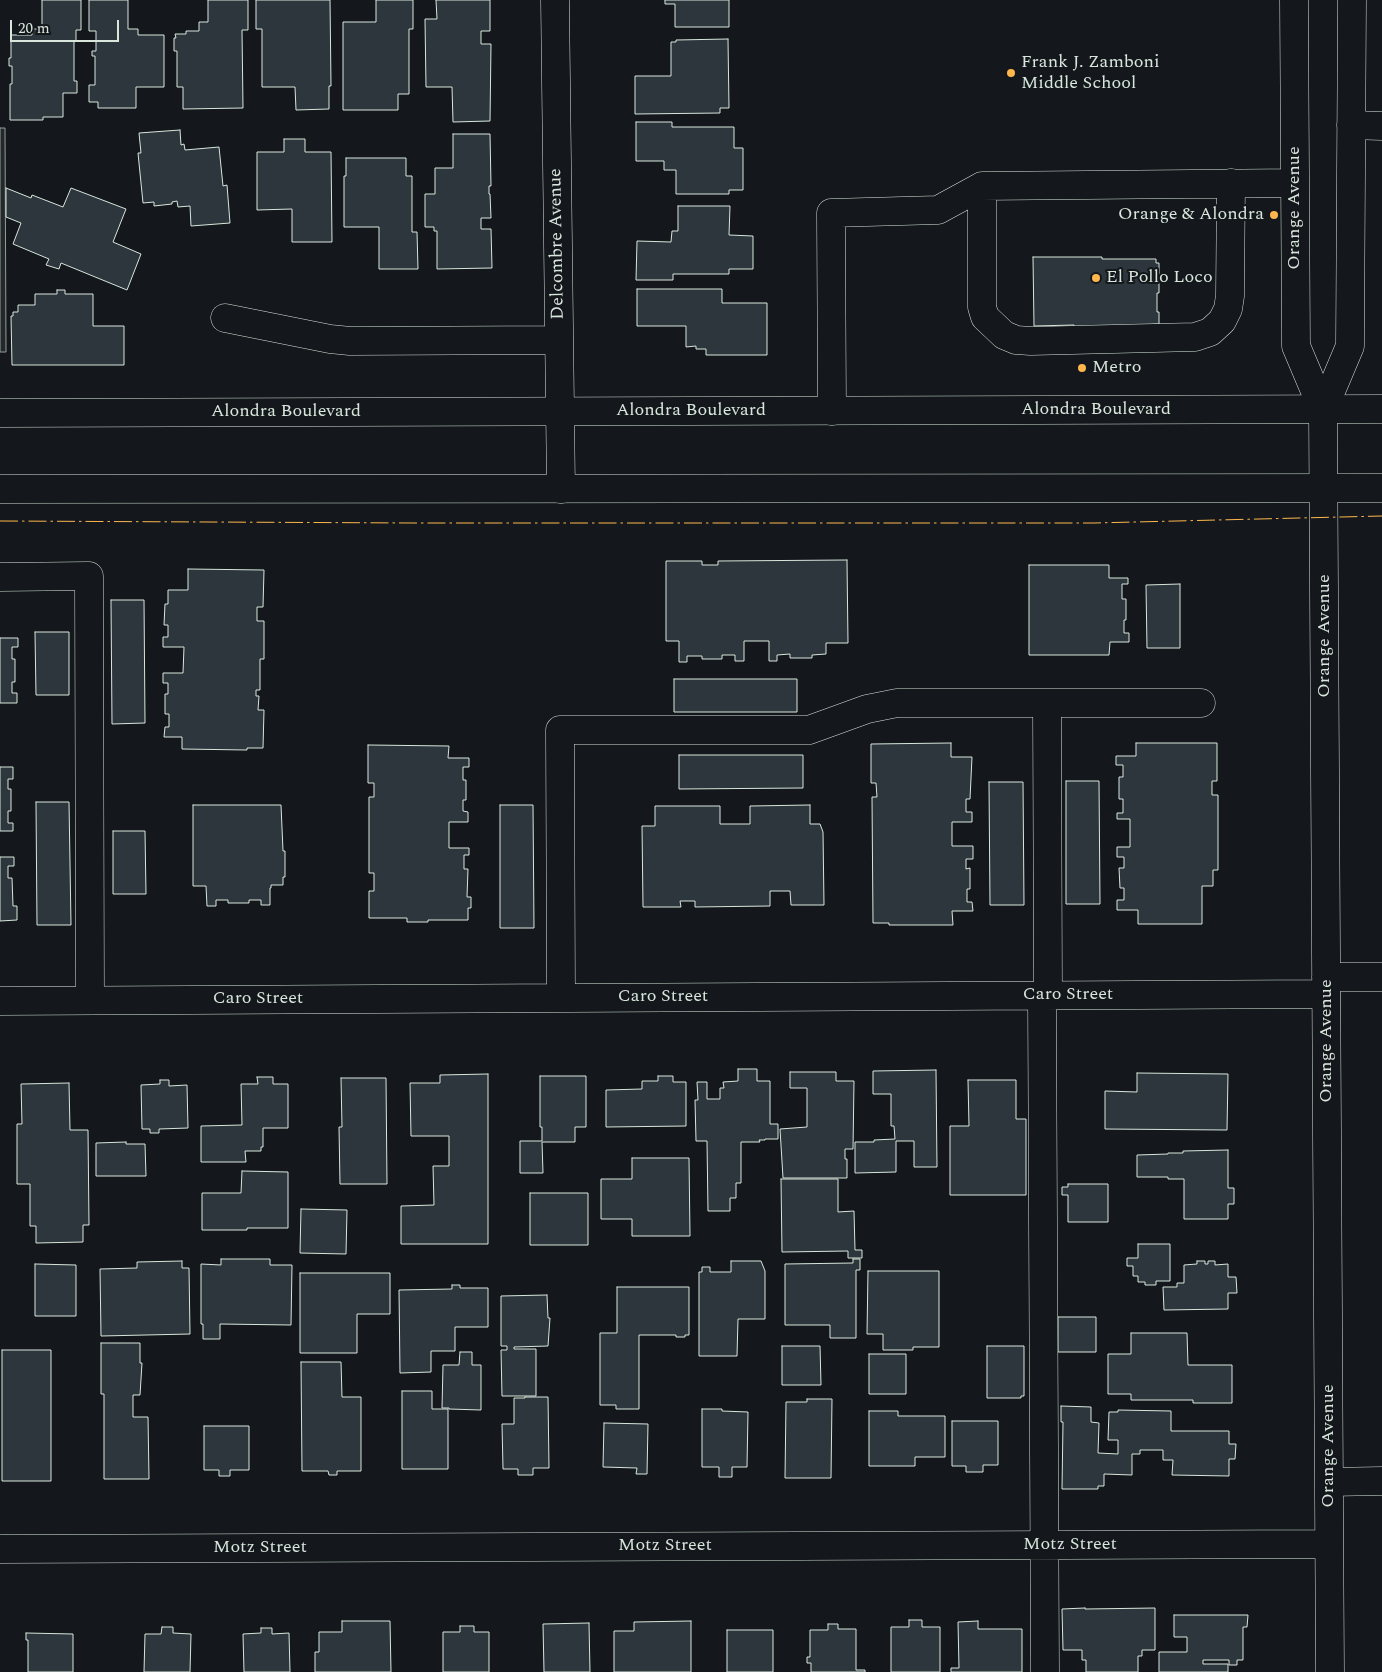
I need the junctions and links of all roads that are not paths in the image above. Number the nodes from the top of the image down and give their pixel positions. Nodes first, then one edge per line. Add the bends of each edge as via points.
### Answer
1 (556, 0) edge
2 (1294, 0) edge
3 (1352, 0) edge
4 (1351, 125) junction
5 (1382, 126) edge
6 (1230, 184) junction
7 (1295, 184) junction
8 (982, 186) junction
9 (225, 318) dead end
10 (559, 340) junction
11 (1324, 410) junction
12 (1382, 410) edge
13 (832, 411) junction
14 (560, 412) junction
15 (0, 413) edge
16 (1382, 488) edge
17 (0, 489) edge
18 (560, 489) junction
19 (1324, 489) junction
20 (0, 576) edge
21 (1047, 703) junction
22 (1201, 703) dead end
23 (1382, 977) edge
24 (1326, 985) junction
25 (1045, 995) junction
26 (561, 998) junction
27 (90, 1000) junction
28 (0, 1001) edge
29 (1382, 1481) edge
30 (1329, 1482) junction
31 (1329, 1544) junction
32 (1045, 1545) junction
33 (0, 1549) edge
34 (1046, 1672) edge
35 (1330, 1672) edge

1 - 10 street, Delcombre Avenue
2 - 7 street, Orange Avenue
3 - 4 street, Orange Avenue
4 - 5 street
4 - 11 street, Orange Avenue via 1350,346
6 - 7 street
6 - 8 street
6 - 8 street via 1230,296 1222,321 1210,332 1195,337 1031,342 1004,335 985,317 982,307
7 - 11 street, Orange Avenue via 1296,346
8 - 13 street via 938,210 831,212
9 - 10 street via 350,341
10 - 14 street, Delcombre Avenue
11 - 12 street, Alondra Boulevard
11 - 13 street, Alondra Boulevard
11 - 19 street, Orange Avenue
13 - 14 street, Alondra Boulevard
14 - 15 street, Alondra Boulevard
14 - 18 street, Delcombre Avenue
16 - 19 street
17 - 18 street
18 - 19 street
19 - 24 street, Orange Avenue
20 - 27 street via 89,576
21 - 22 street
21 - 25 street
21 - 26 street via 897,703 867,709 810,730 560,730
23 - 24 street, Caro Street
24 - 25 street, Caro Street
24 - 30 street, Orange Avenue
25 - 26 street, Caro Street
25 - 32 street
26 - 27 street, Caro Street
27 - 28 street, Caro Street
29 - 30 street
30 - 31 street, Orange Avenue
31 - 32 street, Motz Street
31 - 35 street, Orange Avenue
32 - 33 street, Motz Street
32 - 34 street

